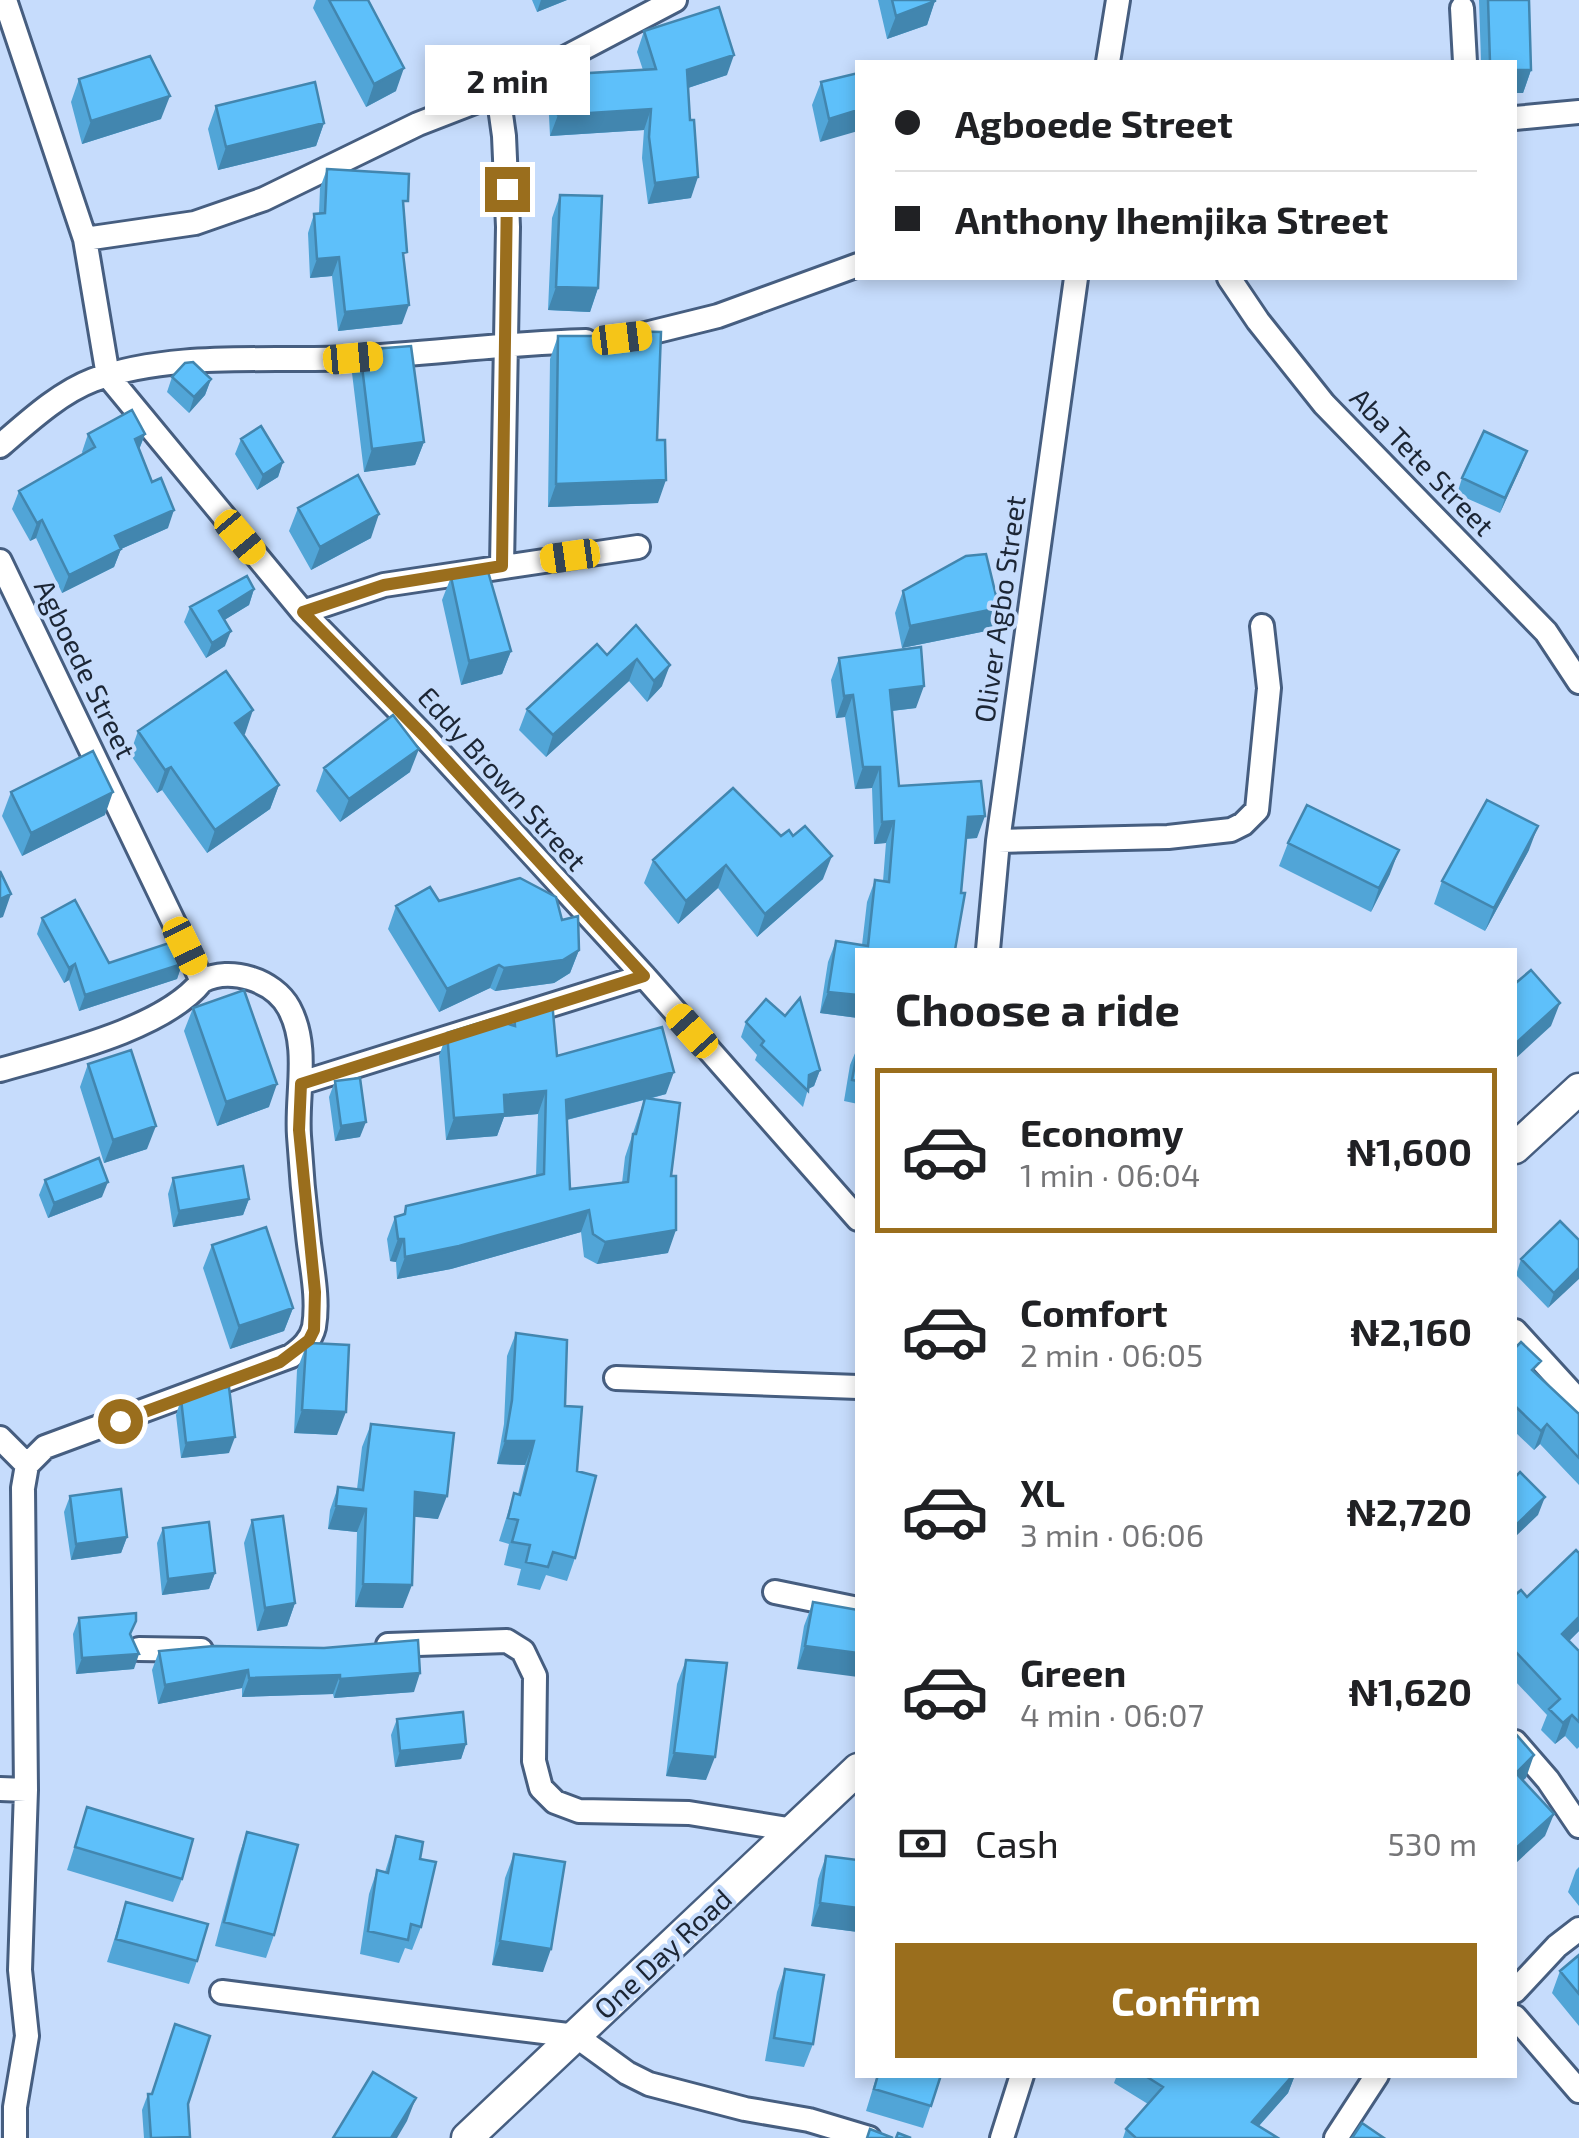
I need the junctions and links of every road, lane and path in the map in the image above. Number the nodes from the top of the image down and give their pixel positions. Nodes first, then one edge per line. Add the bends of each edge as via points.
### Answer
1 (5, 0) edge
2 (674, 0) edge
3 (1118, 0) edge
4 (1462, 8) dead end
5 (1108, 60) edge
6 (1465, 60) edge
7 (498, 92) junction
8 (1579, 112) edge
9 (1517, 118) edge
10 (85, 239) junction
11 (855, 266) edge
12 (1076, 280) edge
13 (1230, 280) edge
14 (506, 345) junction
15 (119, 372) junction
16 (0, 446) edge
17 (638, 546) dead end
18 (0, 561) edge
19 (502, 566) junction
20 (303, 612) junction
21 (1262, 626) dead end
22 (1579, 682) edge
23 (998, 841) junction
24 (988, 948) edge
25 (644, 976) junction
26 (202, 980) junction
27 (0, 1070) edge
28 (301, 1084) junction
29 (1579, 1089) edge
30 (1517, 1146) edge
31 (855, 1216) edge
32 (1517, 1334) edge
33 (616, 1378) dead end
34 (855, 1386) edge
35 (1579, 1401) edge
36 (0, 1438) edge
37 (27, 1465) junction
38 (0, 1592) edge
39 (24, 1592) junction
40 (775, 1592) dead end
41 (855, 1607) edge
42 (363, 1647) edge
43 (139, 1649) edge
44 (218, 1650) edge
45 (1517, 1744) edge
46 (855, 1772) edge
47 (0, 1788) edge
48 (26, 1790) junction
49 (1579, 1826) edge
50 (794, 1830) junction
51 (1579, 1929) edge
52 (1517, 1989) edge
53 (222, 1992) dead end
54 (1517, 2019) edge
55 (576, 2036) junction
56 (1021, 2078) edge
57 (1374, 2078) edge
58 (1579, 2091) edge
59 (8, 2106) edge
60 (15, 2138) edge
61 (467, 2138) edge
62 (868, 2138) edge
63 (1002, 2138) edge
64 (1336, 2138) edge

1 - 10 street
2 - 7 street
3 - 5 street
4 - 6 street
7 - 10 street via 237,209 167,228
7 - 14 street via 508,227
8 - 9 street
10 - 15 street
11 - 14 street via 646,335
12 - 23 street, Oliver Agbo Street
13 - 22 street, Aba Tete Street via 1324,404 1546,632
14 - 15 street via 186,362
14 - 19 street
15 - 16 street via 70,392
15 - 20 street, Eddy Brown Street
17 - 19 street
18 - 26 street, Agboede Street
19 - 20 street via 384,585
20 - 25 street, Eddy Brown Street
21 - 23 street via 1269,688 1257,810 1243,824 1168,836
23 - 24 street, Oliver Agbo Street
25 - 28 street
25 - 31 street, Eddy Brown Street
26 - 27 street via 173,1009
26 - 28 street via 254,980 284,999 295,1023
28 - 37 street via 299,1130 315,1292 309,1340 280,1362 45,1447
29 - 30 main road
32 - 35 street
33 - 34 street
36 - 37 street
37 - 39 street
38 - 39 street
39 - 48 street
40 - 41 street
42 - 50 street via 508,1640 524,1652 535,1676 540,1788 567,1809 690,1812
43 - 44 street
45 - 49 street
46 - 50 main road, One Day Road
47 - 48 street
48 - 59 street via 20,1970 27,2036
50 - 55 main road, One Day Road
51 - 52 street
53 - 55 street
54 - 58 street
55 - 61 main road, One Day Road
55 - 62 street via 661,2088
56 - 63 street
57 - 64 street
59 - 60 street

